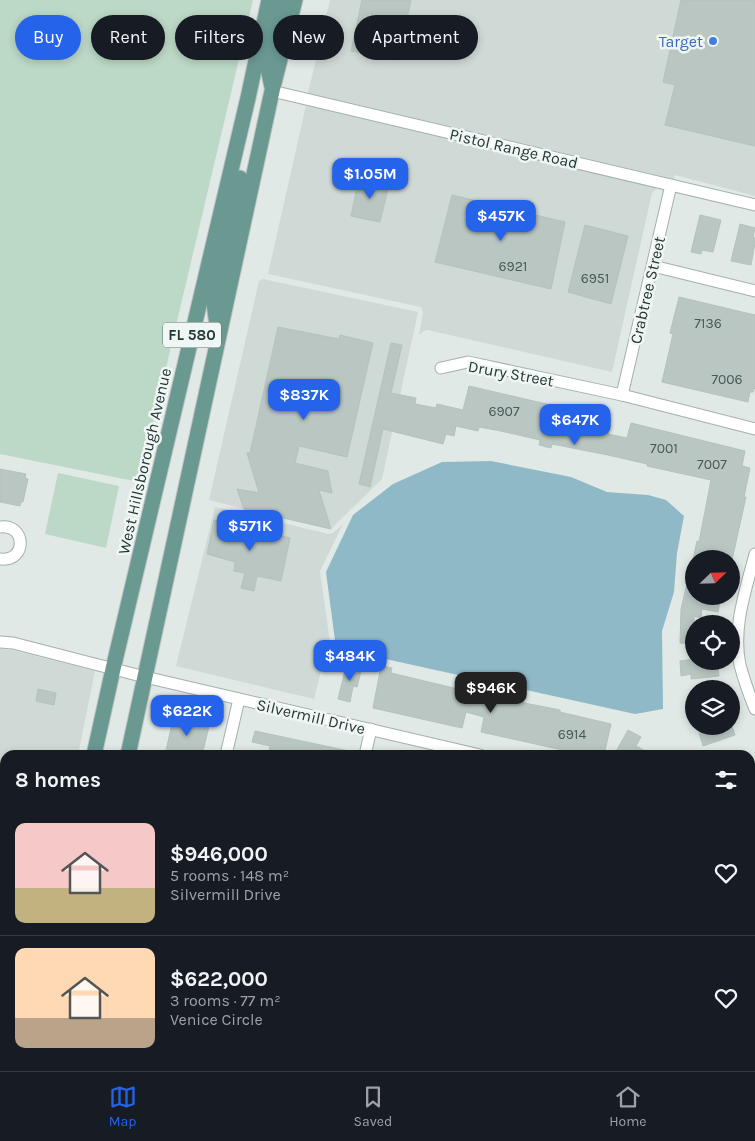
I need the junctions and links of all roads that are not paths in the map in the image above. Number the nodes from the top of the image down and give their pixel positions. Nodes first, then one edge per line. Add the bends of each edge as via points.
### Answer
1 (269, 0) edge
2 (281, 0) edge
3 (295, 0) edge
4 (272, 91) junction
5 (248, 98) junction
6 (671, 185) junction
7 (755, 205) edge
8 (653, 266) junction
9 (755, 291) edge
10 (219, 336) junction
11 (442, 368) dead end
12 (622, 395) junction
13 (755, 429) edge
14 (1, 526) edge
15 (0, 559) edge
16 (754, 561) edge
17 (0, 642) edge
18 (113, 669) junction
19 (145, 677) junction
20 (239, 699) junction
21 (755, 708) edge
22 (371, 729) junction
23 (95, 750) edge
24 (129, 750) edge
25 (227, 750) edge
26 (366, 750) edge
27 (459, 750) edge

1 - 5 main road, West Hillsborough Avenue / FL 580
2 - 4 main road via 267,64
3 - 4 main road, FL 580
4 - 6 street, Pistol Range Road
4 - 10 main road, FL 580
5 - 10 main road via 254,100 256,107 213,296
5 - 18 main road, West Hillsborough Avenue / FL 580
6 - 7 street, Pistol Range Road
6 - 8 street, Crabtree Street
8 - 9 street
8 - 12 street, Crabtree Street
10 - 19 main road, FL 580
11 - 12 street, Drury Street via 468,362
12 - 13 street, Drury Street
14 - 15 street via 14,529 20,543 13,557
16 - 21 street via 738,637 740,663
17 - 18 street, Silvermill Drive
18 - 19 street, Silvermill Drive
18 - 23 main road, West Hillsborough Avenue / FL 580
19 - 20 street, Silvermill Drive
19 - 24 main road, FL 580
20 - 22 street, Silvermill Drive
20 - 25 street
22 - 26 street
22 - 27 street, Silvermill Drive

